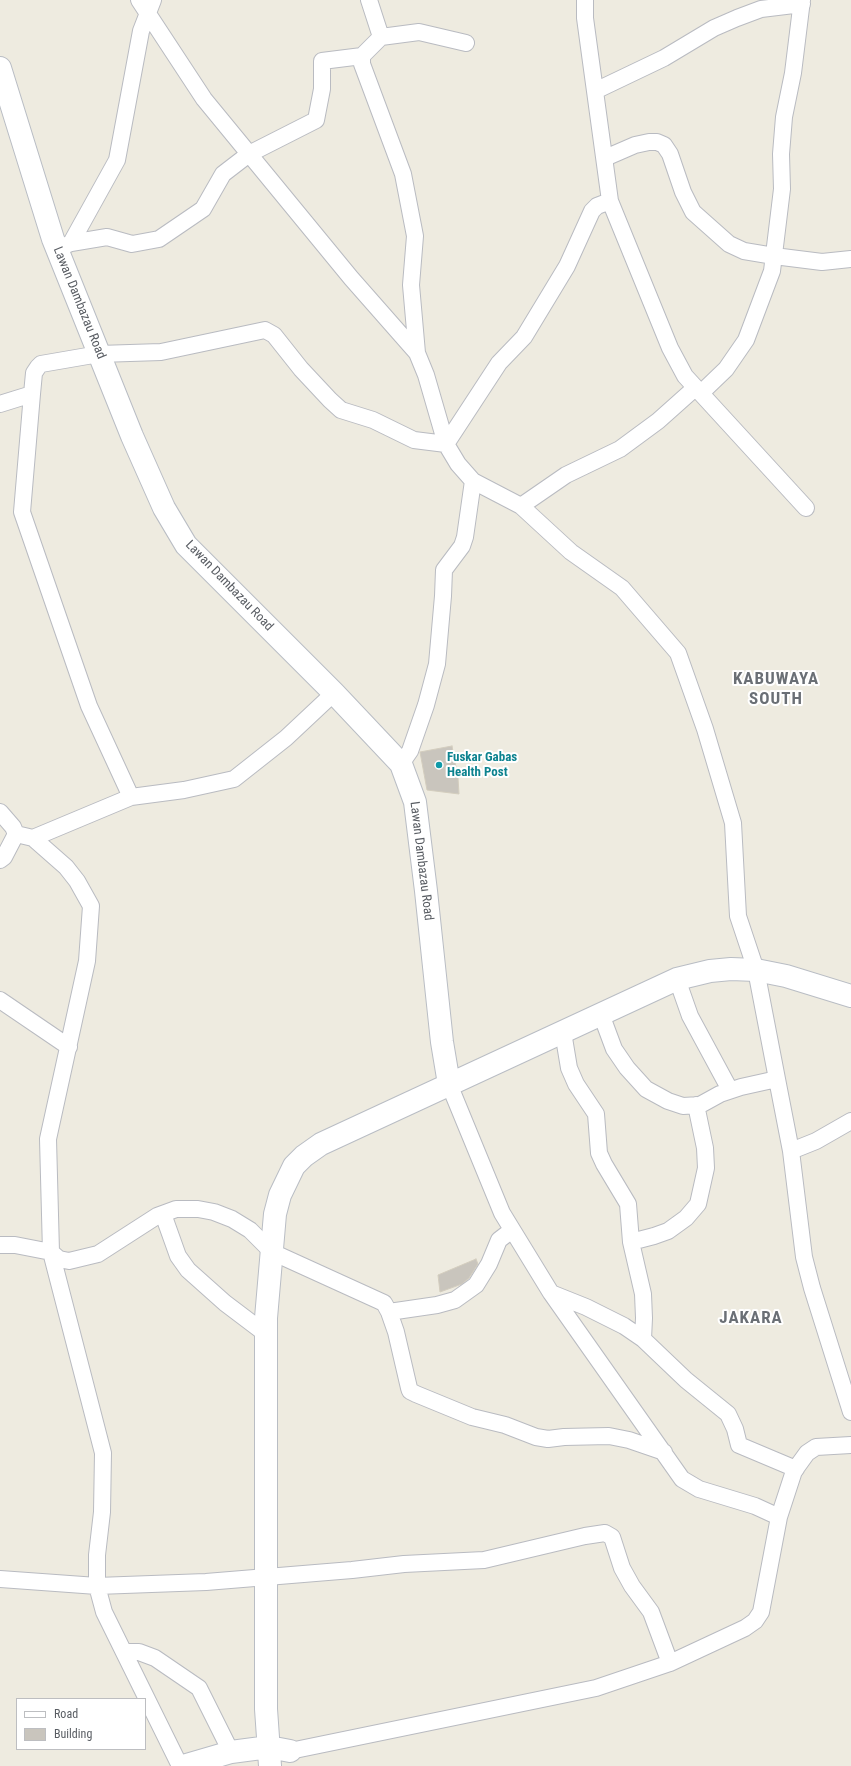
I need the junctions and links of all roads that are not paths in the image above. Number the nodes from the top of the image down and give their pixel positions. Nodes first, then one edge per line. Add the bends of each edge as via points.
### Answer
1 (369, 0) edge
2 (585, 0) edge
3 (802, 2) edge
4 (147, 4) edge
5 (381, 37) junction
6 (466, 42) dead end
7 (362, 56) junction
8 (0, 68) edge
9 (595, 91) junction
10 (249, 154) junction
11 (604, 158) junction
12 (610, 201) junction
13 (64, 246) junction
14 (774, 256) junction
15 (851, 259) edge
16 (417, 353) junction
17 (99, 354) junction
18 (698, 391) junction
19 (32, 394) junction
20 (0, 404) edge
21 (446, 444) junction
22 (473, 481) junction
23 (521, 506) junction
24 (806, 508) dead end
25 (334, 693) junction
26 (401, 764) junction
27 (131, 797) junction
28 (0, 812) edge
29 (16, 834) junction
30 (33, 838) junction
31 (0, 860) edge
32 (756, 970) junction
33 (677, 980) junction
34 (851, 996) edge
35 (0, 1000) edge
36 (601, 1014) junction
37 (563, 1032) junction
38 (69, 1047) junction
39 (777, 1079) junction
40 (449, 1084) junction
41 (730, 1090) junction
42 (696, 1105) junction
43 (851, 1121) edge
44 (791, 1151) junction
45 (162, 1214) junction
46 (512, 1230) junction
47 (631, 1242) junction
48 (0, 1245) edge
49 (52, 1252) junction
50 (272, 1252) junction
51 (551, 1293) junction
52 (389, 1312) junction
53 (266, 1334) junction
54 (643, 1339) junction
55 (851, 1412) edge
56 (851, 1445) edge
57 (664, 1452) junction
58 (796, 1469) junction
59 (779, 1517) junction
60 (266, 1577) junction
61 (0, 1579) edge
62 (97, 1586) junction
63 (124, 1652) junction
64 (670, 1663) junction
65 (290, 1751) joint
66 (269, 1756) edge
67 (225, 1759) edge
68 (182, 1766) edge

1 - 5 street
2 - 9 street
3 - 9 street via 761,9 737,18 714,28 664,58
3 - 14 street via 793,73 784,117 782,189
4 - 10 street via 204,99
4 - 13 street via 117,160
5 - 6 street via 419,32
5 - 7 street
7 - 10 street via 322,61 322,89 316,120
7 - 16 street via 362,64 403,174 415,236 411,285
8 - 13 main road, Lawan Dambazau Road
9 - 11 street
10 - 13 street via 223,174 204,209 159,239 132,244 107,237
10 - 16 street via 351,278
11 - 12 street
11 - 14 street via 642,144 664,144 693,212 729,244 744,251
12 - 18 street via 670,348 685,376
12 - 21 street via 592,211 548,300 524,337 499,363
13 - 17 main road, Lawan Dambazau Road
14 - 15 street via 822,262
14 - 18 street via 772,271 746,340 726,369
16 - 21 street
17 - 19 street via 41,364 34,373
17 - 21 street via 161,352 265,330 274,335 341,410 373,420 414,440
17 - 25 main road, Lawan Dambazau Road via 164,508 186,545
18 - 23 street via 620,449 566,475
18 - 24 street
19 - 20 street
19 - 27 street via 22,512 89,706
21 - 22 street via 458,464
22 - 23 street
22 - 26 street via 465,537 462,546 444,570 437,664 410,752
23 - 32 street via 571,552 622,588 678,653 705,729 733,823 738,916
25 - 26 main road, Lawan Dambazau Road
25 - 27 street via 286,738 234,779 184,790
26 - 40 main road, Lawan Dambazau Road via 414,802
27 - 30 street
28 - 29 street
29 - 30 street
29 - 31 street
30 - 38 street via 66,867 91,906 87,961
32 - 33 main road via 724,970
32 - 34 main road via 786,976
32 - 39 street
33 - 36 main road
33 - 41 street via 690,1016
35 - 38 street
36 - 37 main road
36 - 42 street via 614,1049 646,1089 668,1102 683,1106
37 - 40 main road
37 - 47 street via 569,1068 576,1084 596,1114 599,1153 628,1204
38 - 49 street via 48,1139
39 - 41 street
39 - 44 street
40 - 46 street via 502,1213
40 - 50 main road via 321,1144 304,1156 294,1166 280,1195
41 - 42 street
42 - 47 street via 705,1148 706,1168 698,1204 686,1218 668,1231
43 - 44 street via 816,1141
44 - 55 street via 804,1257
45 - 49 street via 98,1254 69,1261 59,1259
45 - 50 street via 176,1209 214,1212 250,1230
45 - 53 street via 178,1256 188,1270
46 - 51 street
46 - 52 street via 500,1240 476,1285 456,1300
47 - 54 street via 643,1294
48 - 49 street via 15,1245
49 - 62 street via 103,1453
50 - 52 street via 384,1303
50 - 53 main road
51 - 54 street via 586,1307 624,1326
51 - 57 street
52 - 57 street via 410,1391 472,1417 505,1425 536,1437 548,1439 609,1436
53 - 60 main road
54 - 58 street via 686,1380 728,1414 739,1445
56 - 58 street via 816,1447
57 - 59 street via 682,1479 699,1489 755,1506
58 - 59 street
59 - 64 street via 761,1612 755,1621
60 - 62 street
60 - 64 street via 404,1564 484,1560 605,1533 612,1537 622,1568 651,1612
60 - 66 main road via 266,1709
61 - 62 street
62 - 63 street via 104,1612
63 - 67 street via 139,1652 155,1658 199,1688
63 - 68 street
64 - 65 street via 596,1688
65 - 66 main road
66 - 67 main road
67 - 68 main road

